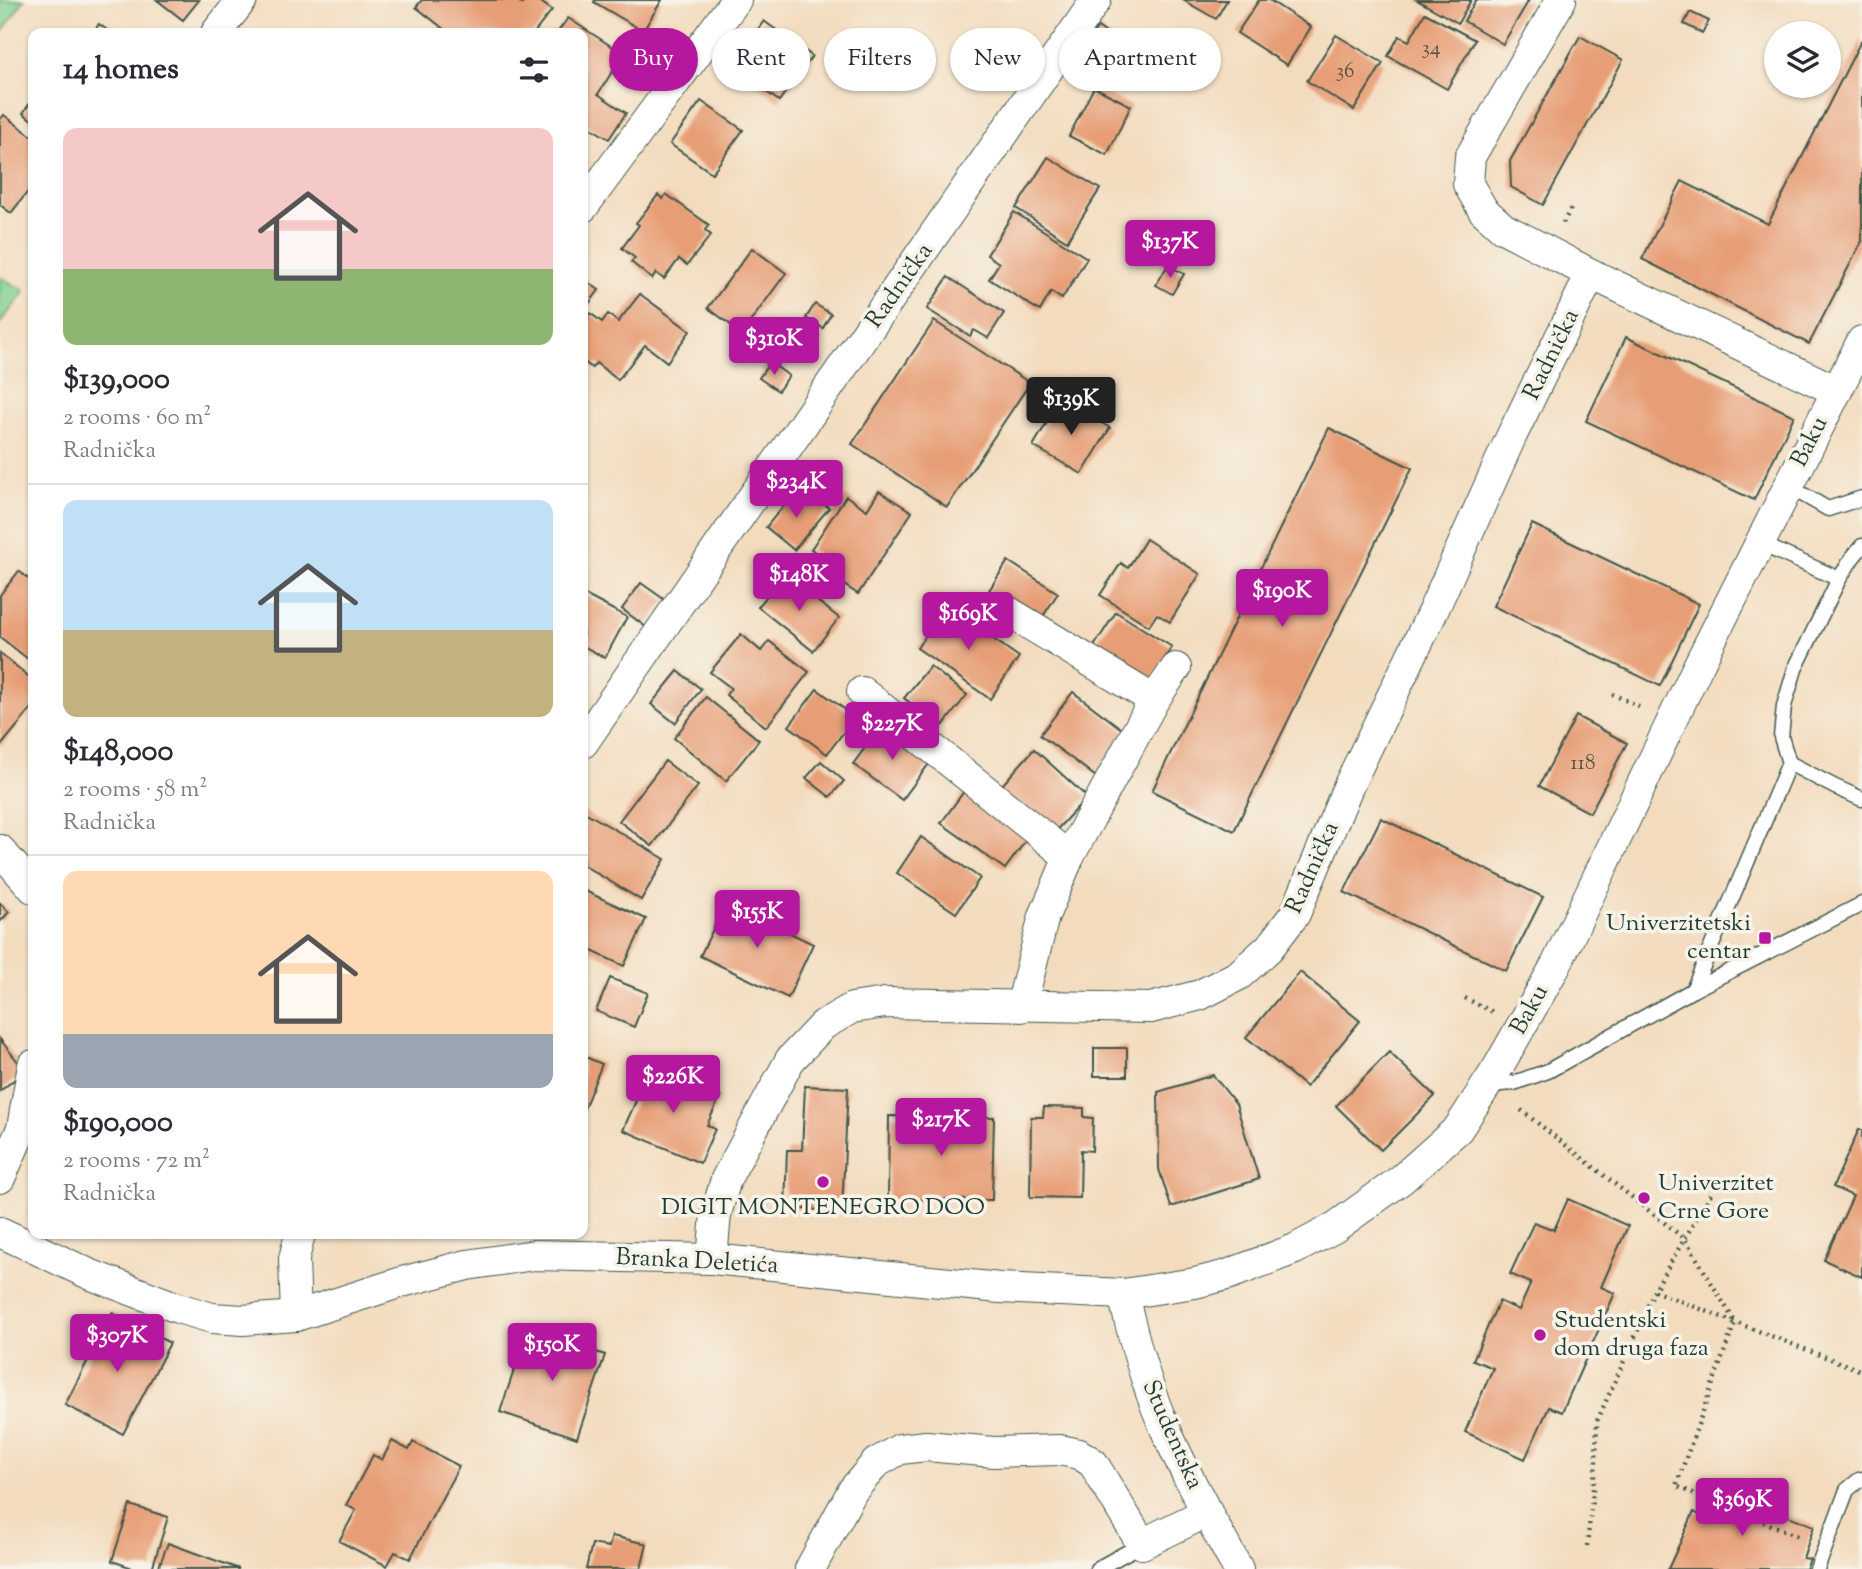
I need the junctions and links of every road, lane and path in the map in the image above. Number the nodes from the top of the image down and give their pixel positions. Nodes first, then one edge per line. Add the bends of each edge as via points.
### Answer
1 (242, 0) edge
2 (736, 0) edge
3 (1096, 0) edge
4 (1561, 0) edge
5 (220, 28) edge
6 (588, 200) edge
7 (1591, 274) junction
8 (1862, 341) edge
9 (1837, 391) junction
10 (1788, 486) junction
11 (1862, 498) edge
12 (1759, 543) junction
13 (1862, 547) edge
14 (1839, 579) junction
15 (1010, 612) dead end
16 (1176, 668) dead end
17 (862, 692) dead end
18 (1154, 700) junction
19 (588, 736) edge
20 (1789, 762) junction
21 (1862, 799) edge
22 (0, 850) edge
23 (1069, 857) junction
24 (28, 882) edge
25 (1862, 904) edge
26 (1693, 990) junction
27 (1465, 998) dead end
28 (1021, 1007) junction
29 (1498, 1014) dead end
30 (1487, 1085) junction
31 (28, 1094) edge
32 (1521, 1110) dead end
33 (0, 1178) edge
34 (1713, 1190) dead end
35 (0, 1232) edge
36 (299, 1239) edge
37 (1685, 1239) junction
38 (712, 1258) junction
39 (1654, 1291) junction
40 (1124, 1294) junction
41 (296, 1316) junction
42 (1735, 1322) junction
43 (1862, 1371) edge
44 (1862, 1479) edge
45 (1207, 1512) junction
46 (1142, 1544) junction
47 (1587, 1546) dead end
48 (1825, 1547) junction
49 (810, 1569) edge
50 (1097, 1569) edge
51 (1238, 1569) edge
52 (1817, 1569) edge

1 - 5 street
2 - 6 street
3 - 19 street, Radnička
4 - 7 street via 1470,157 1468,184 1483,210 1503,228
7 - 9 street
7 - 28 street, Radnička via 1348,787 1295,914 1269,948 1239,975 1200,995 1151,1008
8 - 9 street, Baku
9 - 10 street, Baku
10 - 11 lane via 1828,509
10 - 12 street, Baku
12 - 14 lane
12 - 30 street, Baku via 1556,965
13 - 14 lane
14 - 20 lane via 1795,669 1784,706 1781,737
15 - 18 street
16 - 18 street
17 - 23 street
18 - 23 street
20 - 21 lane
20 - 26 lane
22 - 24 street
23 - 28 street via 1044,916
25 - 26 lane
26 - 30 lane via 1548,1071 1514,1083
27 - 29 path
28 - 38 street, Radnička via 885,1003 852,1008 823,1025 790,1060 726,1179 716,1214
30 - 40 street, Baku via 1458,1129 1402,1179 1334,1228 1295,1249 1227,1275
31 - 33 street via 22,1128
32 - 37 path
34 - 37 path
35 - 41 street, Branka Deletića via 89,1274 212,1318
36 - 41 street via 294,1259
37 - 39 path
37 - 42 path
38 - 40 street, Branka Deletića via 1000,1288
38 - 41 street, Branka Deletića via 534,1255 467,1265
39 - 42 path
39 - 47 path via 1597,1421
40 - 45 street, Studentska via 1161,1420
42 - 43 path
42 - 48 path via 1676,1486
44 - 48 lane via 1847,1490
45 - 46 street
45 - 51 street, Studentska
46 - 49 street via 1093,1463 1079,1454 926,1446 900,1449 876,1463 853,1490
46 - 50 lane
48 - 52 lane

